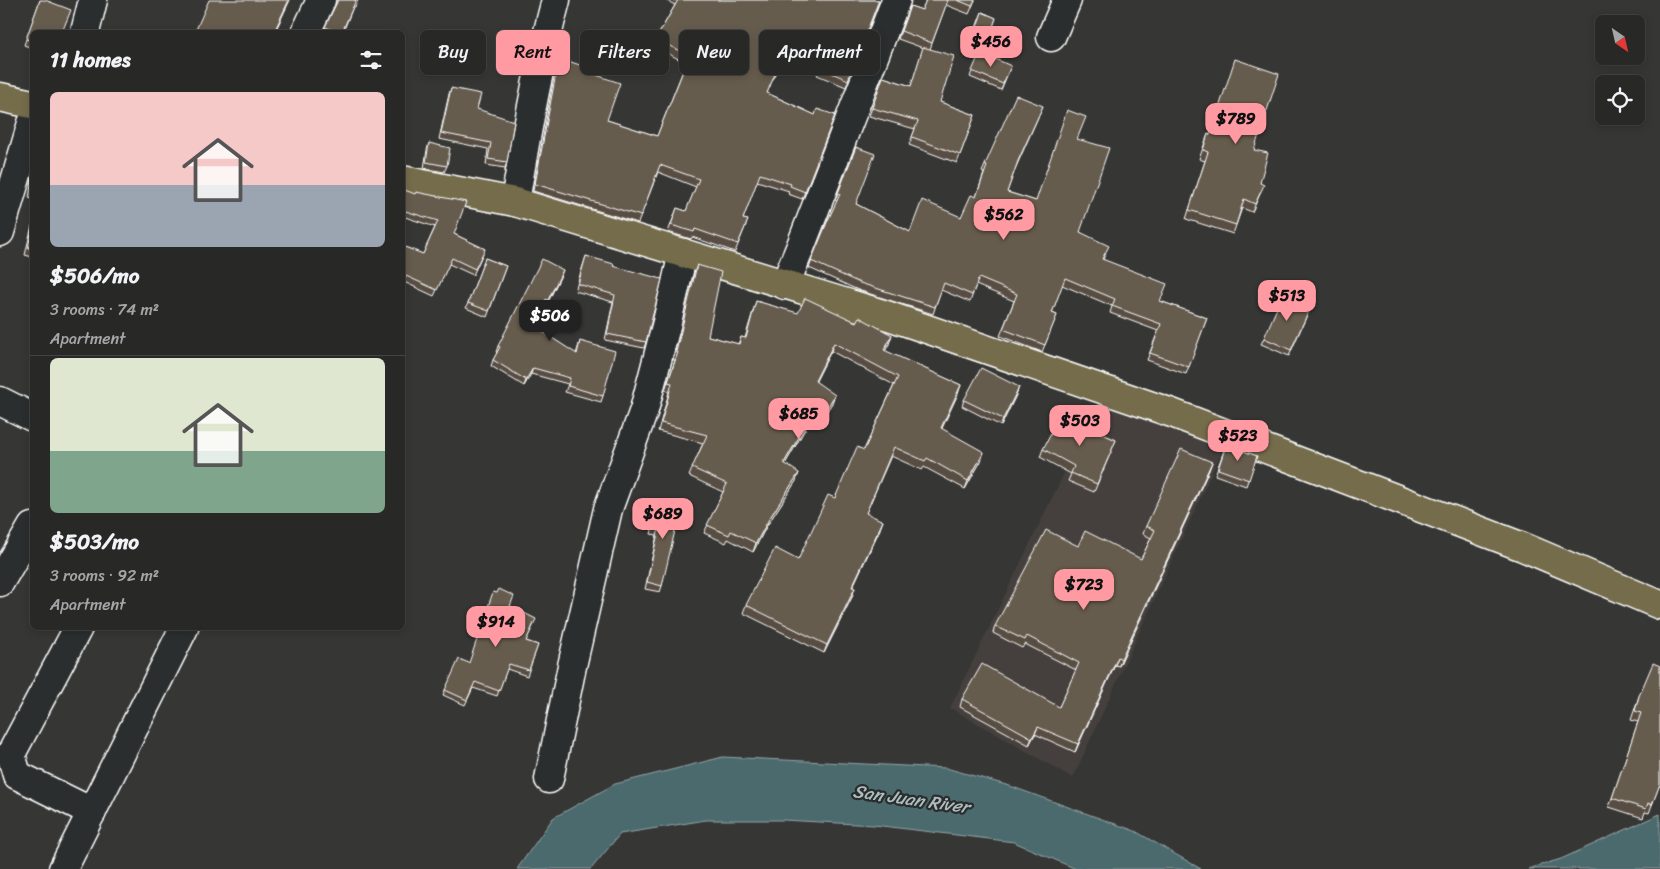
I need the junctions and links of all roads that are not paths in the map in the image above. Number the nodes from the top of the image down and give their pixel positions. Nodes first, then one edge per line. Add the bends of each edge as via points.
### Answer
1 (94, 0) edge
2 (321, 0) edge
3 (556, 0) edge
4 (896, 0) edge
5 (1068, 0) edge
6 (85, 30) edge
7 (307, 30) edge
8 (1051, 37) dead end
9 (0, 97) edge
10 (30, 104) edge
11 (30, 130) edge
12 (405, 181) edge
13 (515, 202) junction
14 (0, 232) edge
15 (683, 253) junction
16 (784, 284) junction
17 (0, 401) edge
18 (30, 416) edge
19 (30, 530) edge
20 (0, 582) edge
21 (1660, 605) edge
22 (77, 630) edge
23 (183, 630) edge
24 (549, 779) dead end
25 (92, 812) junction
26 (63, 869) edge

1 - 6 street
2 - 7 street
3 - 13 street via 526,134
4 - 16 street
5 - 8 street
9 - 10 main road
11 - 14 street
12 - 13 main road
13 - 15 main road
15 - 16 main road
15 - 24 street via 644,410 608,509
16 - 21 main road via 889,316 1172,413 1523,547
17 - 18 street
19 - 20 street
22 - 25 street via 11,754 17,775
23 - 25 street
25 - 26 street

